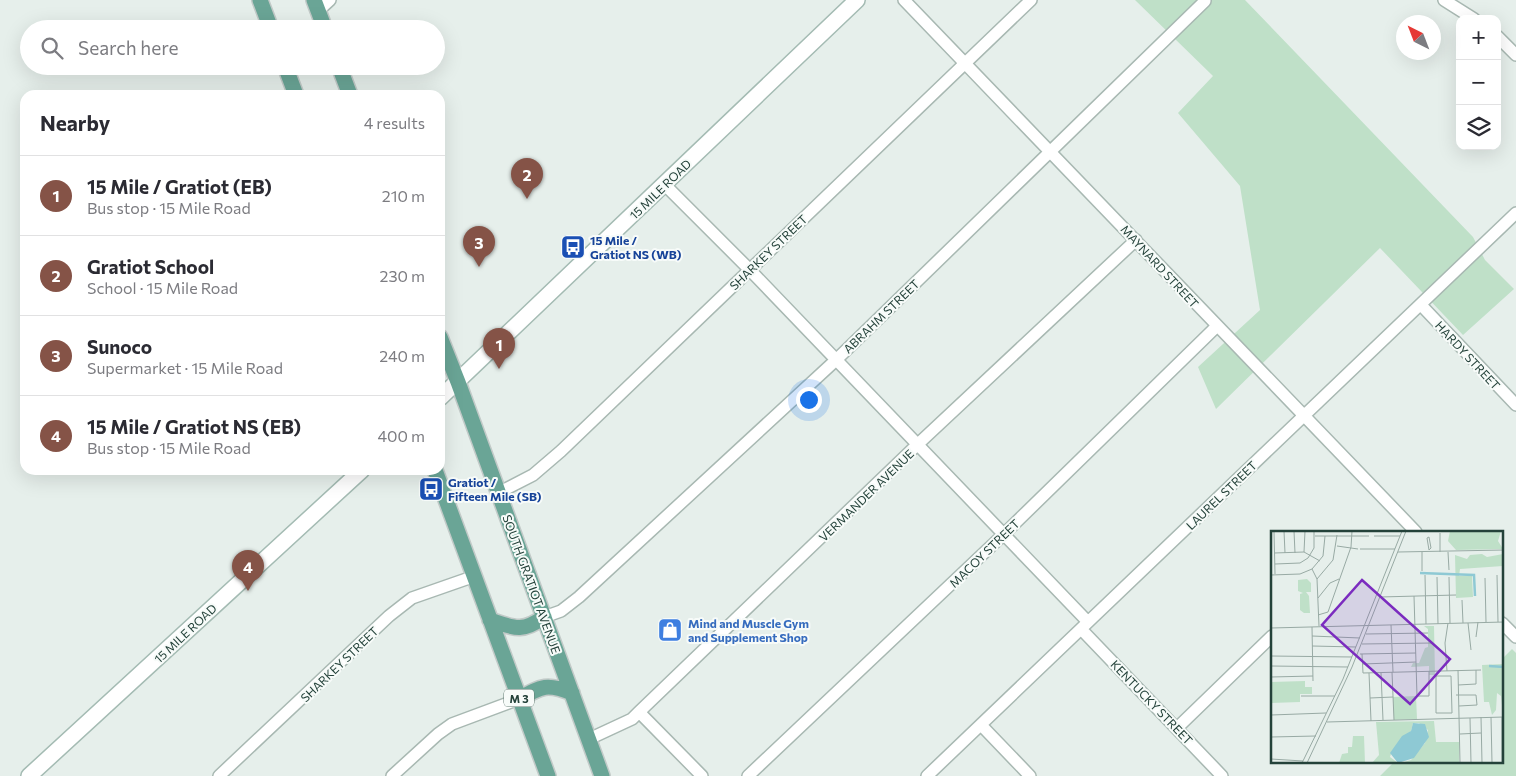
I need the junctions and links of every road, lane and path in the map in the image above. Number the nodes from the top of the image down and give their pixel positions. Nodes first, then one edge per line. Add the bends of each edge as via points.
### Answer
1 (260, 0) edge
2 (330, 0) edge
3 (857, 0) edge
4 (904, 0) edge
5 (1031, 0) edge
6 (1444, 0) edge
7 (1205, 1) edge
8 (316, 6) edge
9 (1468, 15) edge
10 (268, 20) edge
11 (321, 20) edge
12 (1501, 40) edge
13 (1516, 55) edge
14 (965, 62) junction
15 (289, 75) edge
16 (342, 75) edge
17 (294, 90) edge
18 (348, 90) edge
19 (1049, 152) junction
20 (664, 184) junction
21 (1516, 213) edge
22 (1136, 240) junction
23 (749, 270) junction
24 (1421, 305) junction
25 (1216, 327) junction
26 (445, 350) edge
27 (836, 360) junction
28 (458, 382) junction
29 (445, 394) edge
30 (1516, 405) edge
31 (1304, 416) junction
32 (918, 444) junction
33 (357, 475) edge
34 (437, 475) edge
35 (498, 493) junction
36 (1415, 531) edge
37 (1004, 534) junction
38 (475, 576) junction
39 (544, 617) junction
40 (490, 620) junction
41 (1085, 625) junction
42 (1504, 625) edge
43 (1271, 637) edge
44 (1516, 637) edge
45 (572, 694) junction
46 (519, 698) junction
47 (639, 712) junction
48 (981, 725) junction
49 (1177, 728) junction
50 (589, 739) junction
51 (29, 776) edge
52 (219, 776) edge
53 (392, 776) edge
54 (548, 776) edge
55 (602, 776) edge
56 (702, 776) edge
57 (748, 776) edge
58 (927, 776) edge
59 (1030, 776) edge
60 (1222, 776) edge

1 - 10 main road
2 - 8 street
3 - 20 main road, 15 MILE ROAD
4 - 14 street, MAYNARD STREET
5 - 14 street, SHARKEY STREET
6 - 9 street
7 - 19 street, ABRAHM STREET
8 - 11 main road
12 - 13 street
14 - 19 street, MAYNARD STREET
14 - 23 street, SHARKEY STREET
15 - 17 main road
16 - 18 main road
19 - 22 street, MAYNARD STREET
19 - 27 street, ABRAHM STREET
20 - 23 street, KENTUCKY STREET
20 - 28 main road, 15 MILE ROAD
21 - 24 street, LAUREL STREET
22 - 25 street, MAYNARD STREET
22 - 32 street, VERMANDER AVENUE
23 - 27 street, KENTUCKY STREET
23 - 35 street, SHARKEY STREET via 546,465
24 - 30 street, HARDY STREET
24 - 31 street, LAUREL STREET
25 - 31 street, MAYNARD STREET
25 - 37 street, MACOY STREET
26 - 28 main road, SOUTH GRATIOT AVENUE
27 - 32 street, KENTUCKY STREET
27 - 39 street, ABRAHM STREET via 579,597 561,611
28 - 29 main road, 15 MILE ROAD
28 - 35 main road, SOUTH GRATIOT AVENUE
31 - 36 street, MAYNARD STREET
31 - 41 street, LAUREL STREET
32 - 37 street, KENTUCKY STREET
32 - 47 street, VERMANDER AVENUE
33 - 51 main road, 15 MILE ROAD
34 - 38 main road, M 3
35 - 39 main road, SOUTH GRATIOT AVENUE
37 - 41 street, KENTUCKY STREET
37 - 57 street, MACOY STREET
38 - 40 main road, M 3
38 - 52 street, SHARKEY STREET via 418,596 389,616
39 - 40 main road via 520,629
39 - 45 main road, SOUTH GRATIOT AVENUE
40 - 46 main road, M 3
41 - 48 street, LAUREL STREET
41 - 49 street, KENTUCKY STREET
42 - 44 street
43 - 49 street
45 - 46 main road via 547,686
45 - 50 main road, SOUTH GRATIOT AVENUE
46 - 53 street via 452,724
46 - 54 main road, M 3
47 - 50 street, VERMANDER AVENUE via 632,719
47 - 56 street
48 - 58 street, LAUREL STREET
48 - 59 street
49 - 60 street, KENTUCKY STREET
50 - 55 main road, SOUTH GRATIOT AVENUE

